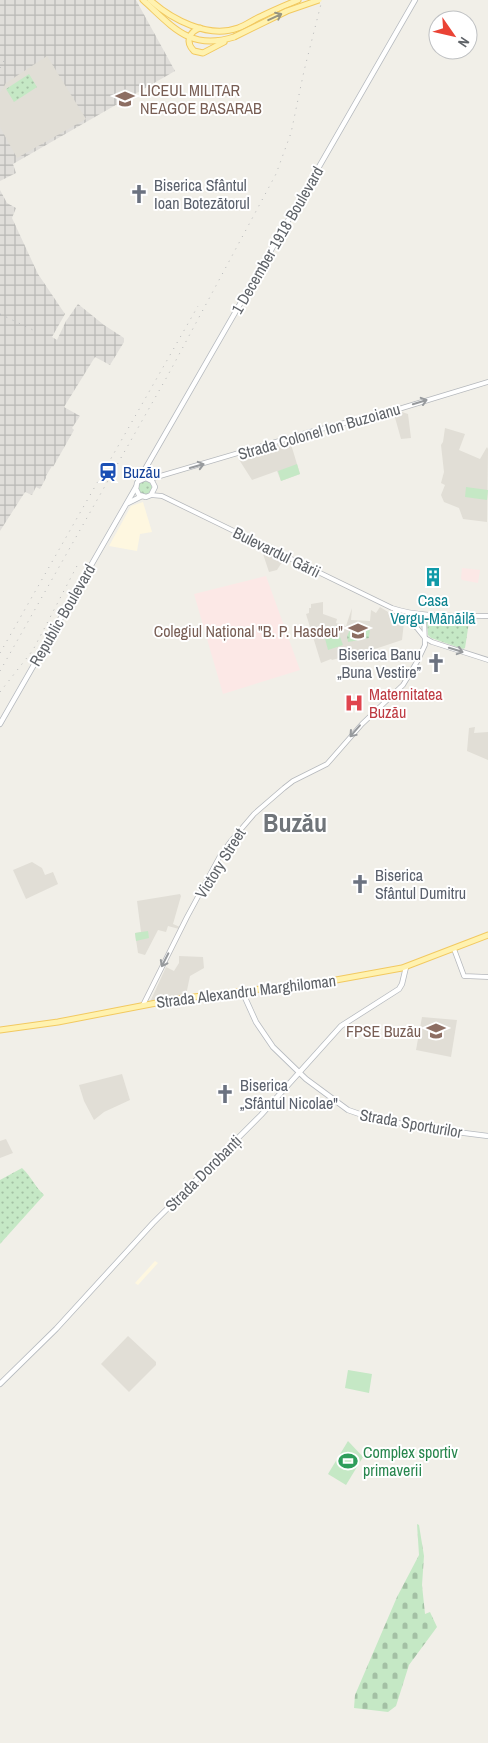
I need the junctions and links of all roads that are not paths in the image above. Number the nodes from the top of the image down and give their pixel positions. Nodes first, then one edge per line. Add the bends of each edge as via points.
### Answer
1 (142, 0) edge
2 (150, 0) edge
3 (298, 0) edge
4 (319, 0) edge
5 (415, 0) edge
6 (200, 28) junction
7 (207, 29) junction
8 (189, 37) junction
9 (234, 38) junction
10 (214, 42) junction
11 (210, 50) junction
12 (488, 382) edge
13 (148, 464) junction
14 (149, 479) junction
15 (139, 480) junction
16 (136, 486) junction
17 (155, 489) junction
18 (152, 495) junction
19 (142, 496) junction
20 (162, 496) junction
21 (126, 503) junction
22 (392, 608) junction
23 (424, 615) junction
24 (488, 616) edge
25 (425, 638) junction
26 (488, 660) edge
27 (0, 724) edge
28 (488, 935) edge
29 (454, 949) junction
30 (406, 968) junction
31 (488, 977) edge
32 (242, 991) junction
33 (143, 1006) junction
34 (0, 1030) edge
35 (300, 1073) junction
36 (488, 1136) edge
37 (0, 1384) edge

1 - 8 main road
2 - 6 main road via 171,17
3 - 7 main road via 233,30
9 -> 4 main road, bridge via 278,15
5 - 13 main road, 1 December 1918 Boulevard
6 - 7 main road
6 - 8 main road
7 - 10 main road
8 - 10 main road
8 - 11 main road via 194,51 203,53
9 - 10 main road
9 - 11 main road
10 - 11 main road
14 -> 12 street, Strada Colonel Ion Buzoianu
13 - 14 main road
13 - 15 main road, 1 December 1918 Boulevard
14 - 15 main road
14 - 17 main road via 154,482
15 - 16 main road
16 - 19 main road
16 - 21 main road
17 - 18 main road
17 - 20 street, Bulevardul Gării
18 - 19 main road
18 - 20 street, Bulevardul Gării
19 - 21 main road
20 - 22 street, Bulevardul Gării
21 - 27 main road
22 - 23 street
22 - 25 street
23 - 24 street
23 - 25 street
25 -> 26 street
25 -> 33 street, Victory Street via 424,650 403,685 362,724 327,764 293,781 254,814 220,856
28 - 29 main road, Strada Alexandru Marghiloman
29 - 30 main road, Strada Alexandru Marghiloman
29 - 31 street via 464,976
30 - 32 main road, Strada Alexandru Marghiloman
30 - 35 main road, Strada Dorobanți via 399,989 340,1026
32 - 33 main road, Strada Alexandru Marghiloman
32 - 35 main road, Strada Sporturilor via 266,1040
33 - 34 main road, Strada Alexandru Marghiloman
35 - 36 main road, Strada Sporturilor via 333,1100 361,1116
35 - 37 main road, Strada Dorobanți

